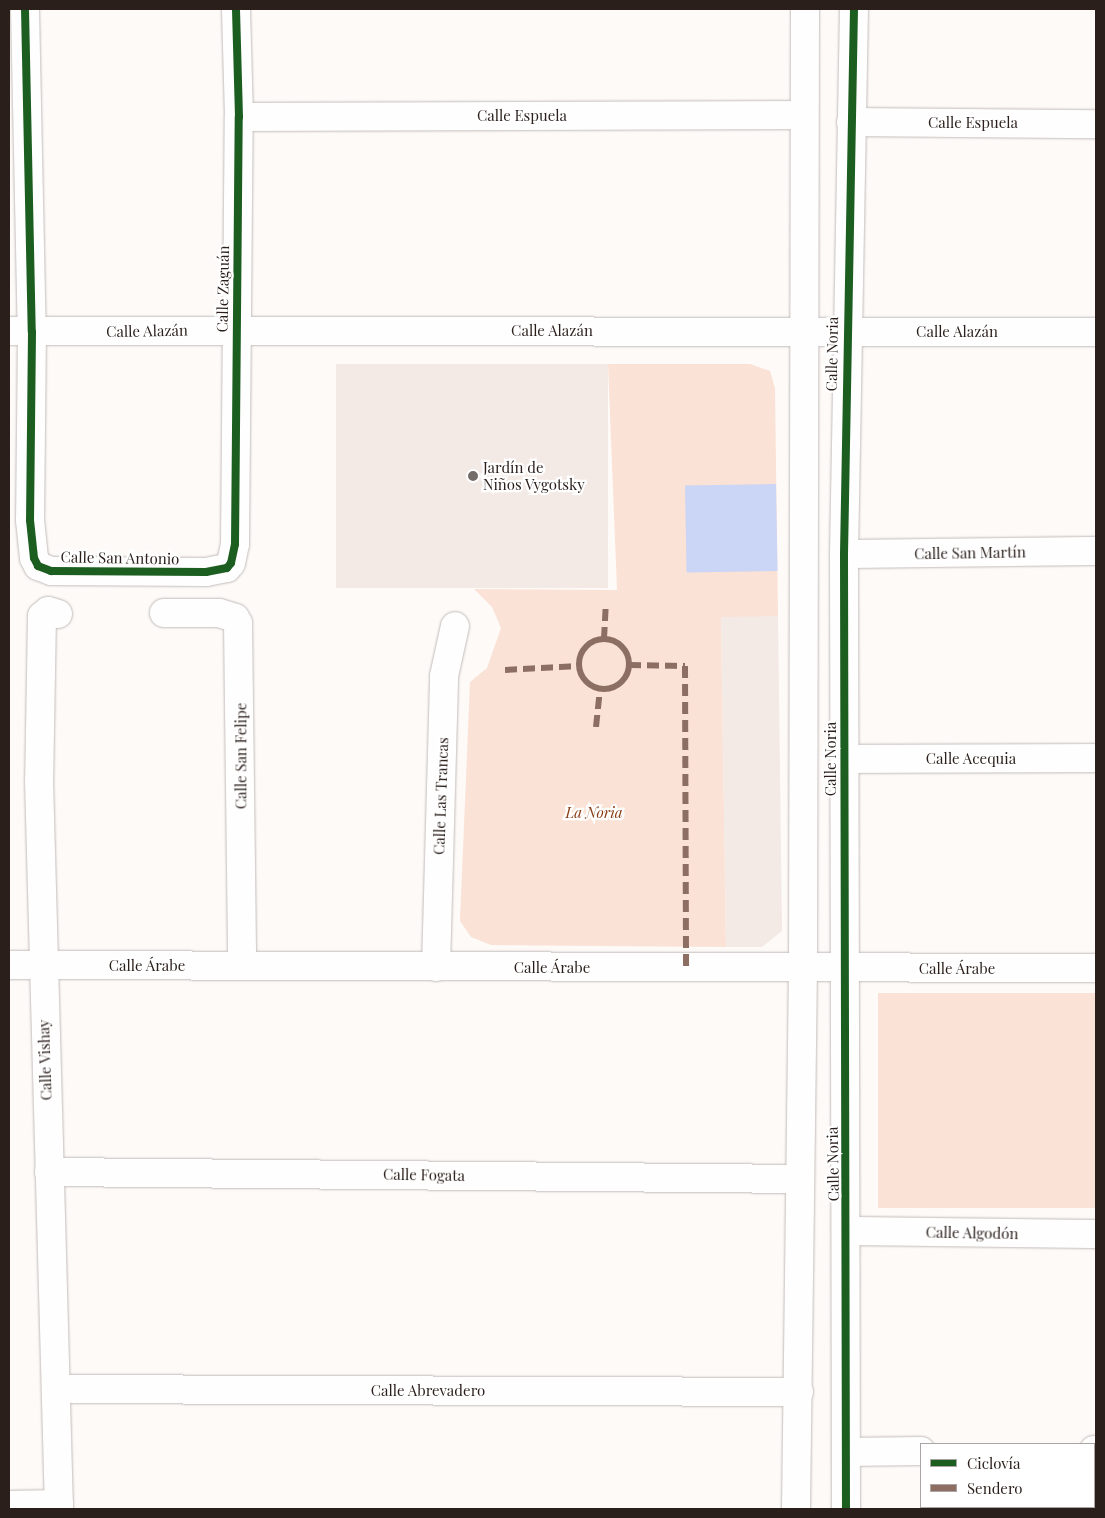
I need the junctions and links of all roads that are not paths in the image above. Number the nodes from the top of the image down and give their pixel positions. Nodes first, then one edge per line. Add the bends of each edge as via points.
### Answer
1 (25, 9) edge
2 (236, 9) edge
3 (805, 9) edge
4 (854, 9) edge
5 (804, 115) junction
6 (239, 117) junction
7 (851, 122) junction
8 (1096, 124) edge
9 (236, 330) junction
10 (20, 331) edge
11 (804, 332) junction
12 (846, 332) junction
13 (1096, 332) edge
14 (1096, 551) edge
15 (844, 554) junction
16 (227, 568) joint
17 (51, 613) dead end
18 (164, 613) dead end
19 (455, 626) dead end
20 (1096, 758) edge
21 (845, 759) junction
22 (9, 965) edge
23 (42, 966) junction
24 (242, 966) junction
25 (436, 967) junction
26 (1096, 968) edge
27 (803, 969) junction
28 (845, 970) junction
29 (49, 1172) junction
30 (799, 1179) junction
31 (848, 1231) junction
32 (1096, 1234) edge
33 (57, 1389) junction
34 (798, 1392) junction
35 (920, 1451) edge
36 (846, 1452) junction
37 (9, 1505) edge
38 (59, 1506) edge
39 (796, 1509) edge
40 (846, 1509) edge

1 - 10 street
2 - 6 street, Calle Zaguán
3 - 5 street, Calle Noria
4 - 7 street, Calle Noria
5 - 6 street, Calle Espuela
5 - 11 street, Calle Noria
6 - 9 street, Calle Zaguán
7 - 8 street, Calle Espuela
7 - 12 street, Calle Noria
9 - 10 street, Calle Alazán
9 - 11 street, Calle Alazán
9 - 16 street, Calle Zaguán via 235,544
10 - 16 street, Calle San Antonio via 30,520 38,566 63,571 206,572
11 - 12 street, Calle Alazán
11 - 27 street, Calle Noria
12 - 13 street, Calle Alazán
12 - 15 street, Calle Noria
14 - 15 street, Calle San Martín
15 - 21 street, Calle Noria
17 - 23 street, Calle Vishay via 42,616 39,780
18 - 24 street, Calle San Felipe via 219,613 235,618 238,623
19 - 25 street, Calle Las Trancas via 444,676
20 - 21 street, Calle Acequia
21 - 28 street, Calle Noria
22 - 23 street, Calle Árabe
23 - 24 street, Calle Árabe
23 - 29 street, Calle Vishay
24 - 25 street, Calle Árabe
25 - 27 street, Calle Árabe
26 - 28 street, Calle Árabe
27 - 28 street, Calle Árabe
27 - 30 street, Calle Noria
28 - 31 street, Calle Noria
29 - 30 street, Calle Fogata
29 - 33 street, Calle Vishay
30 - 34 street, Calle Noria
31 - 32 street, Calle Algodón
31 - 36 street, Calle Noria
33 - 34 street, Calle Abrevadero
33 - 38 street, Calle Vishay
34 - 39 street, Calle Noria
35 - 36 street
36 - 40 street, Calle Noria
37 - 38 street

